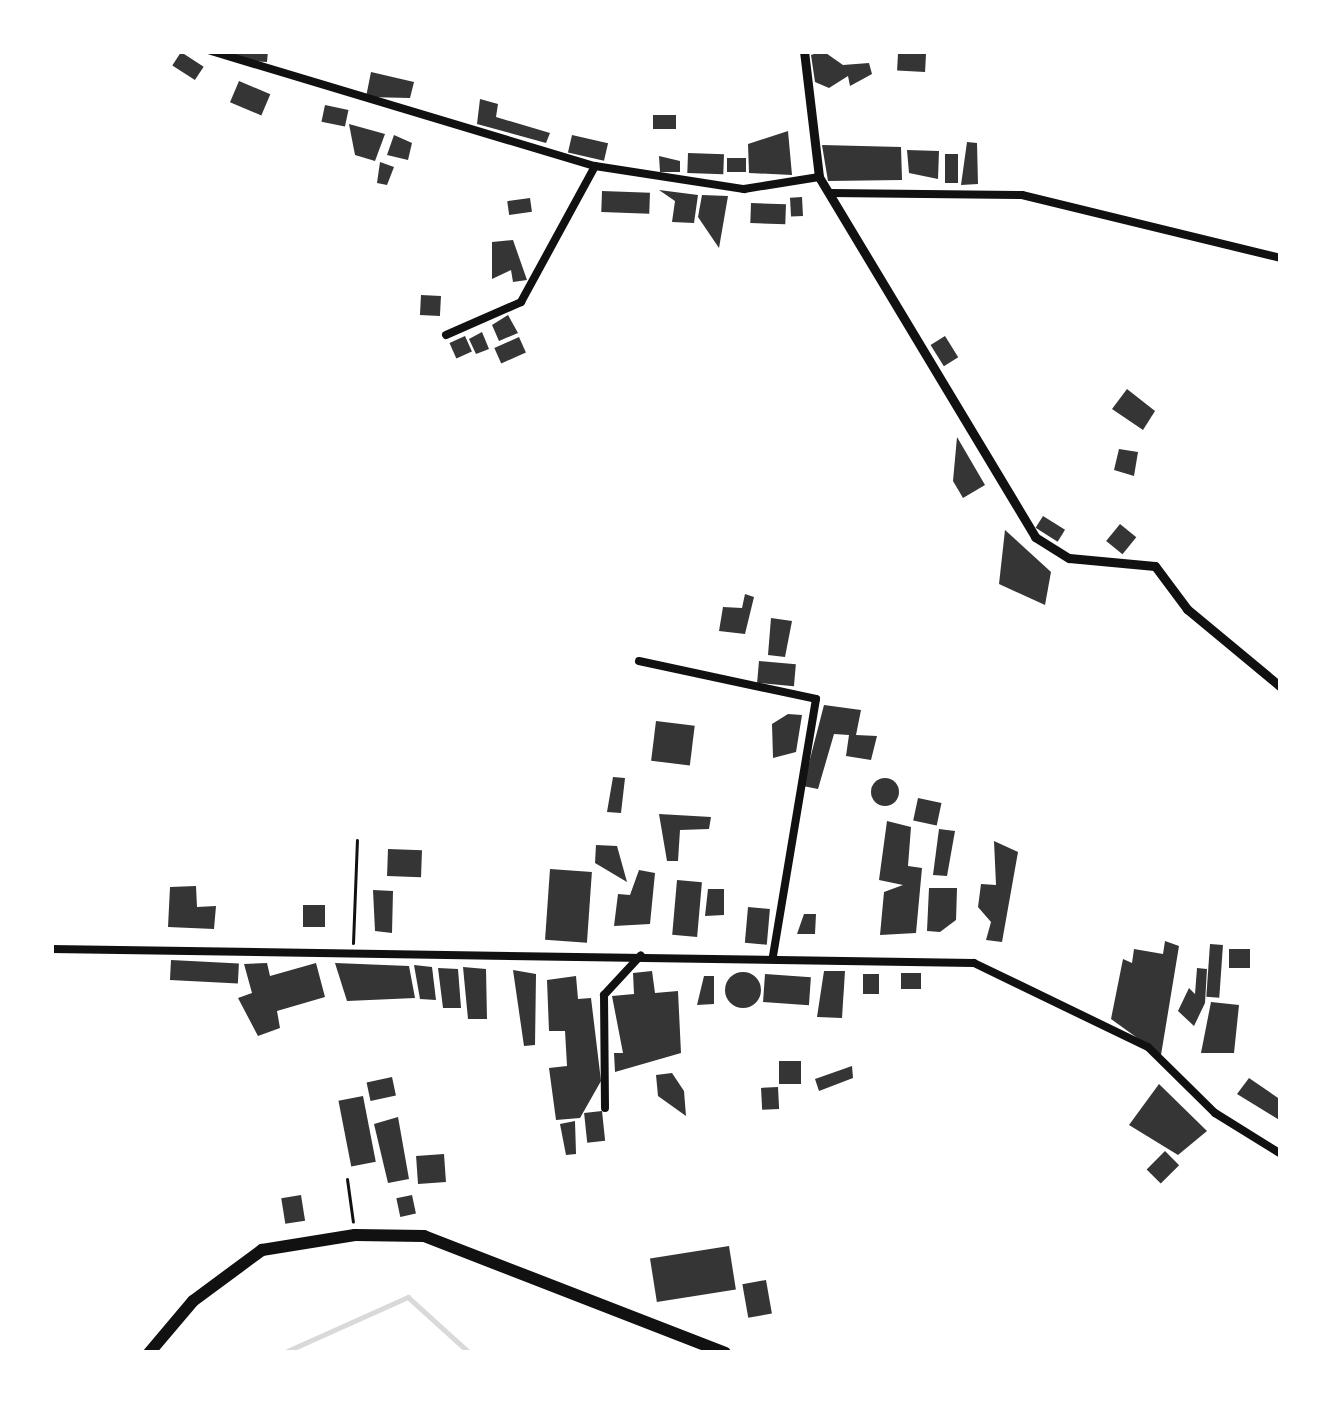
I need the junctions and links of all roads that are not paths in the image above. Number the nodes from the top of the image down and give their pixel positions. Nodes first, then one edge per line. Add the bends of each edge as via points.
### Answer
1 (211, 51) edge
2 (804, 51) edge
3 (595, 166) junction
4 (819, 177) junction
5 (830, 193) junction
6 (1281, 258) edge
7 (446, 335) dead end
8 (640, 662) dead end
9 (1281, 687) edge
10 (51, 950) edge
11 (642, 954) junction
12 (773, 956) junction
13 (605, 1108) dead end
14 (1281, 1154) edge
15 (149, 1353) edge
16 (724, 1353) edge

1 - 3 street
2 - 4 street
3 - 4 street via 744,189
3 - 7 street via 520,302
4 - 5 street
5 - 6 street via 1022,195
5 - 9 street via 1035,537 1070,558 1155,566 1186,609
8 - 12 street via 816,699
10 - 11 street
11 - 12 street
11 - 13 street via 604,995
12 - 14 street via 974,963 1148,1047 1215,1113
15 - 16 main road via 262,1250 355,1235 424,1236

